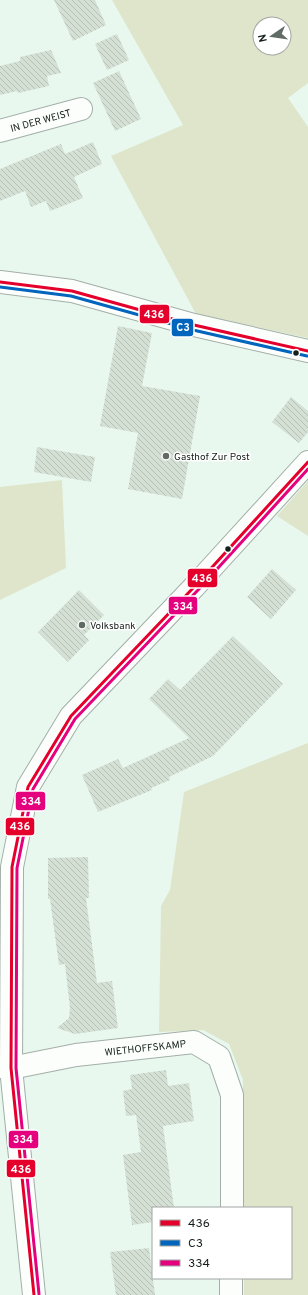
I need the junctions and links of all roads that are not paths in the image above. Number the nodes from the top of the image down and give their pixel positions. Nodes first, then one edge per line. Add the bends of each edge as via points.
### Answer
1 (81, 109) dead end
2 (0, 131) edge
3 (0, 282) edge
4 (308, 351) edge
5 (308, 462) edge
6 (6, 909) edge
7 (5, 1067) edge
8 (232, 1207) edge
9 (231, 1279) edge
10 (34, 1295) edge
11 (231, 1295) edge

1 - 2 main road, IN DER WEIST
3 - 4 main road via 72,291 176,321
5 - 6 main road via 71,716 28,787
6 - 7 main road
7 - 8 main road, WIETHOFFSKAMP via 76,1055 194,1042 219,1057 232,1095
7 - 10 main road
9 - 11 main road

